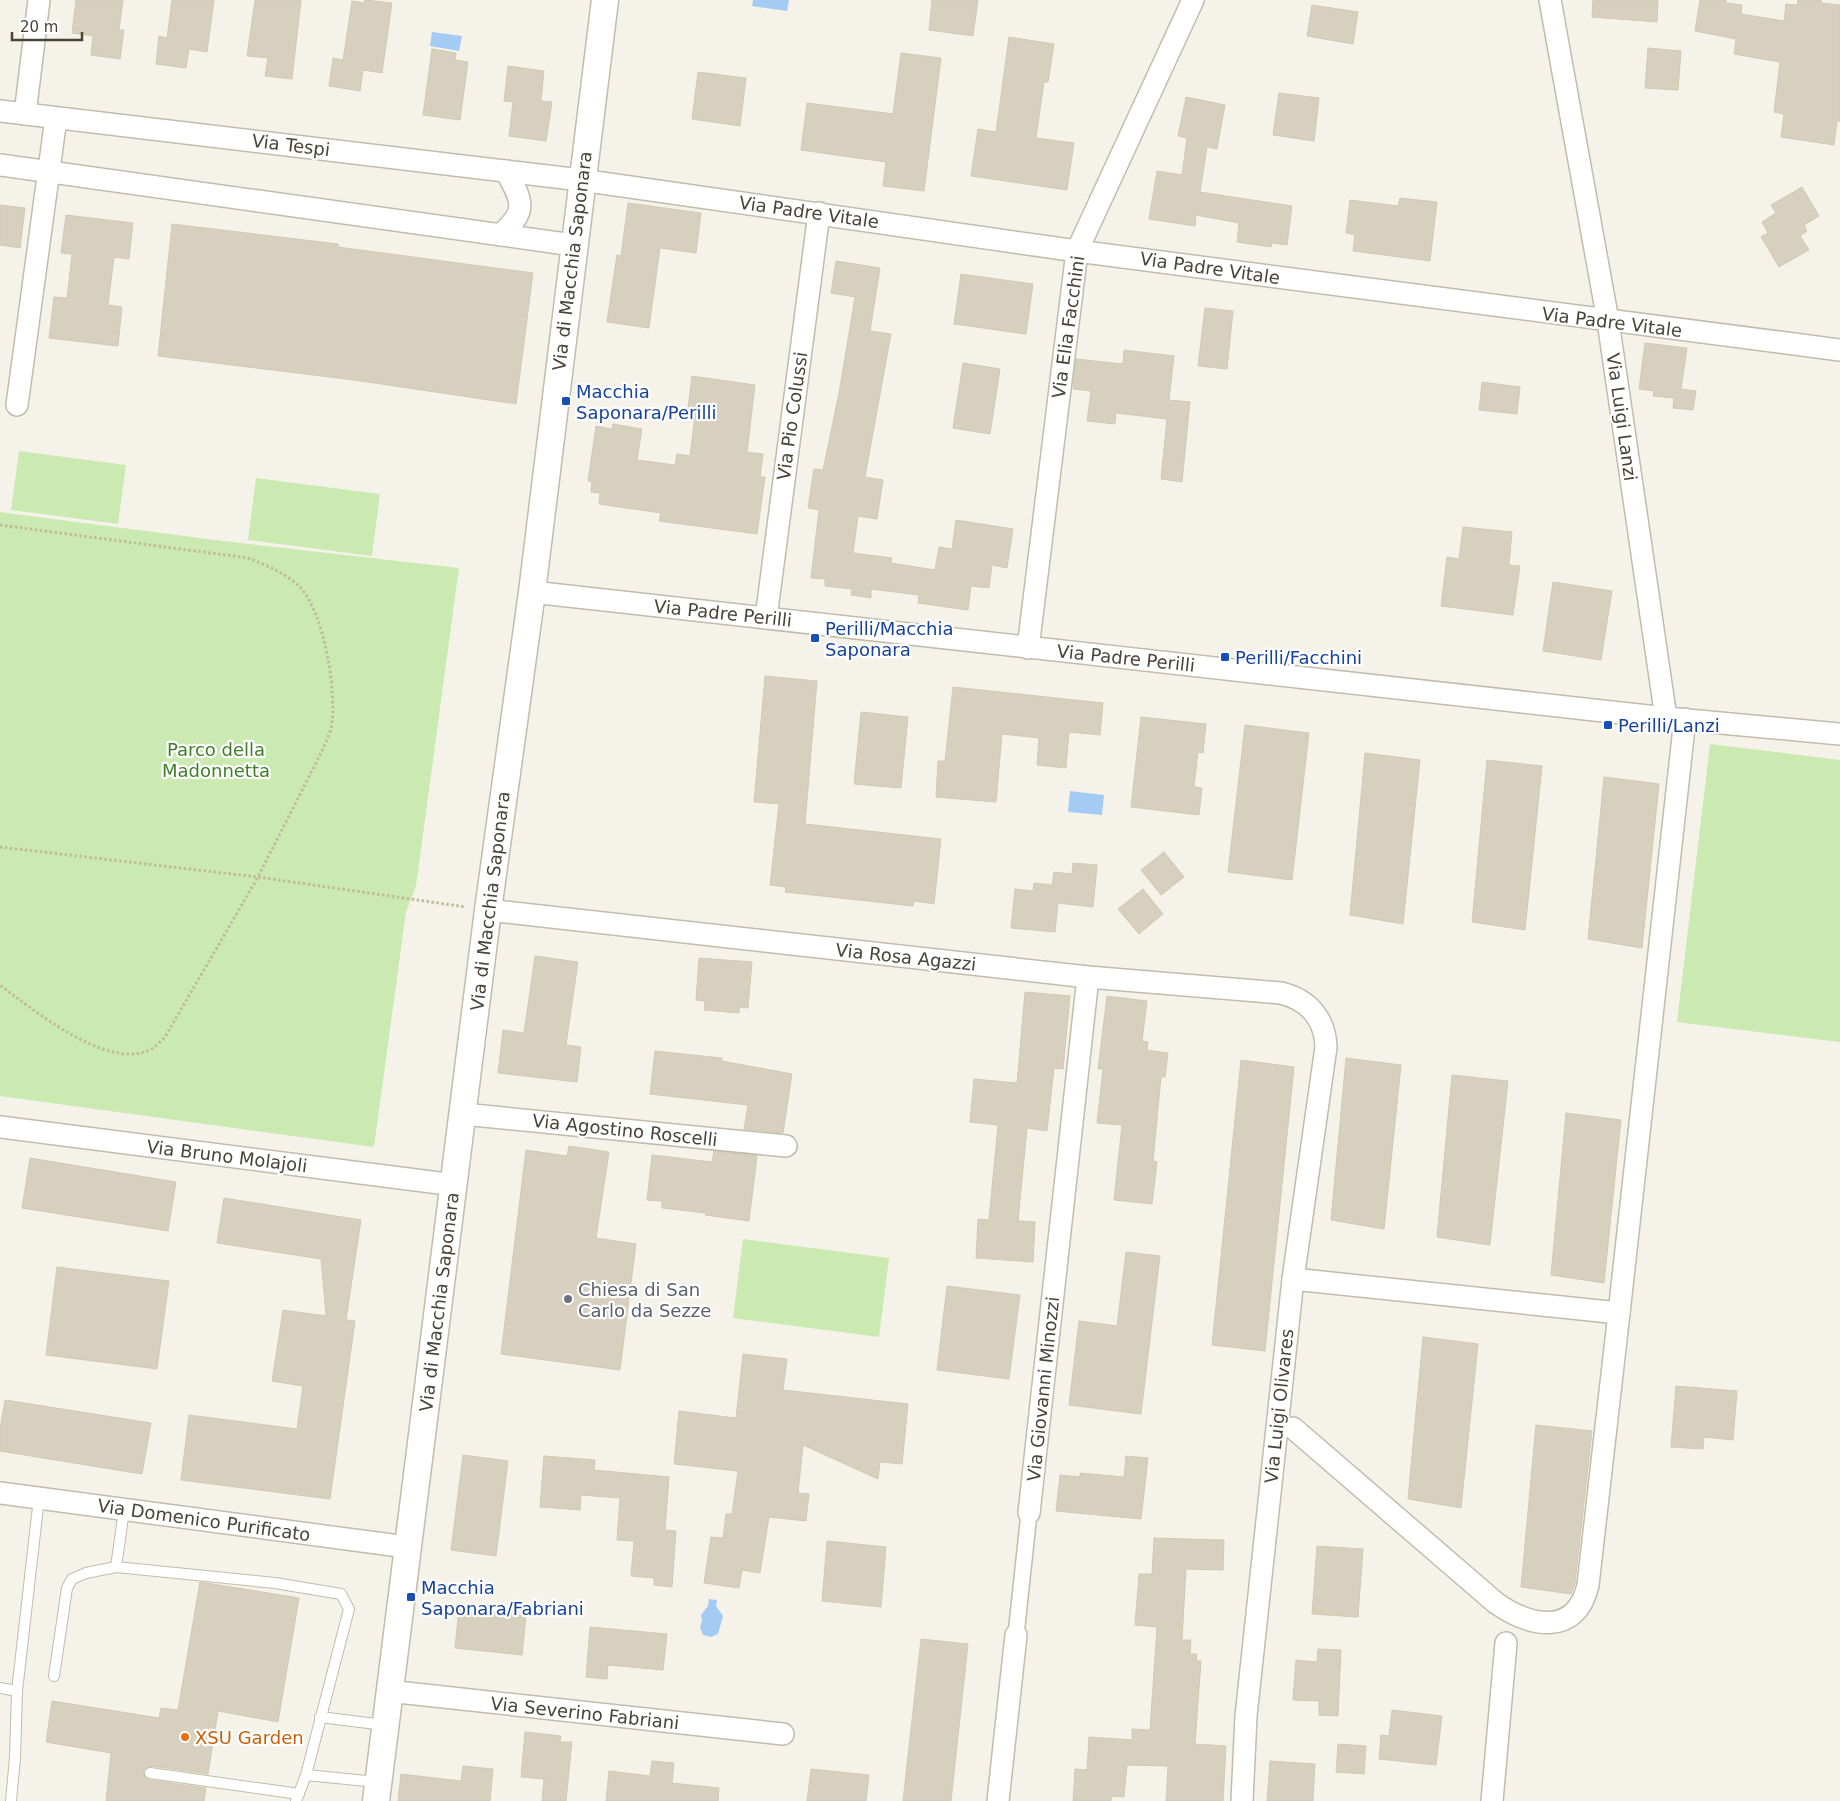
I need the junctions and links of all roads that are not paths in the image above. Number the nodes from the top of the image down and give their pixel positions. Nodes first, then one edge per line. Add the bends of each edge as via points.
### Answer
1 (39, 0) edge
2 (605, 0) edge
3 (1193, 0) edge
4 (1550, 0) edge
5 (0, 111) edge
6 (25, 114) junction
7 (56, 118) junction
8 (0, 165) edge
9 (506, 171) junction
10 (48, 172) junction
11 (581, 180) junction
12 (819, 213) junction
13 (500, 235) junction
14 (573, 245) junction
15 (1077, 251) junction
16 (1608, 321) junction
17 (1840, 350) edge
18 (17, 405) dead end
19 (532, 592) junction
20 (766, 618) junction
21 (1028, 648) junction
22 (1675, 719) junction
23 (1840, 734) edge
24 (488, 910) junction
25 (1088, 977) junction
26 (1317, 1015) joint
27 (463, 1114) junction
28 (0, 1127) edge
29 (786, 1146) dead end
30 (455, 1185) junction
31 (1293, 1279) junction
32 (1619, 1313) junction
33 (1293, 1428) dead end
34 (0, 1493) edge
35 (39, 1498) junction
36 (124, 1510) junction
37 (1029, 1513) joint
38 (407, 1547) junction
39 (116, 1567) junction
40 (1016, 1635) joint
41 (1506, 1643) dead end
42 (54, 1676) dead end
43 (0, 1688) edge
44 (17, 1690) junction
45 (388, 1691) junction
46 (320, 1717) junction
47 (384, 1725) junction
48 (782, 1734) dead end
49 (150, 1773) dead end
50 (306, 1775) junction
51 (377, 1791) edge
52 (297, 1797) edge
53 (11, 1801) edge
54 (998, 1801) edge
55 (1242, 1801) edge
56 (1492, 1801) edge

1 - 6 street
2 - 11 street, Via di Macchia Saponara
3 - 15 street, Via Elia Facchini
4 - 16 street, Via Luigi Lanzi
5 - 6 street, Via Tespi
6 - 7 street, Via Tespi
7 - 9 street, Via Tespi
7 - 10 street
8 - 10 street
9 - 11 street, Via Tespi
9 - 13 street via 517,192 519,212 515,222
10 - 13 street
10 - 18 street
11 - 12 street, Via Padre Vitale
11 - 14 street, Via di Macchia Saponara
12 - 15 street, Via Padre Vitale
12 - 20 street, Via Pio Colussi
13 - 14 street
14 - 19 street, Via di Macchia Saponara
15 - 16 street, Via Padre Vitale
15 - 21 street, Via Elia Facchini
16 - 17 street, Via Padre Vitale
16 - 22 street, Via Luigi Lanzi
19 - 20 street, Via Padre Perilli
19 - 24 street, Via di Macchia Saponara
20 - 21 street, Via Padre Perilli
21 - 22 street, Via Padre Perilli
22 - 23 street, Via Padre Perilli
22 - 32 street, Via Luigi Lanzi
24 - 25 street, Via Rosa Agazzi
24 - 27 street, Via di Macchia Saponara
25 - 26 street, Via Rosa Agazzi via 1281,993 1302,1001
25 - 37 street, Via Giovanni Minozzi
26 - 31 street, Via Luigi Olivares via 1325,1030 1326,1047
27 - 29 street, Via Agostino Roscelli
27 - 30 street, Via di Macchia Saponara
28 - 30 street, Via Bruno Molajoli
30 - 38 street, Via di Macchia Saponara
31 - 32 street
31 - 55 street, Via Luigi Olivares via 1246,1716
32 - 33 street, Via Luigi Lanzi via 1588,1585 1577,1609 1564,1620 1538,1623 1507,1610
34 - 35 street, Via Domenico Purificato
35 - 36 street, Via Domenico Purificato
35 - 44 lane
36 - 38 street, Via Domenico Purificato
36 - 39 lane
37 - 40 street, Via Giovanni Minozzi
38 - 45 street, Via di Macchia Saponara
39 - 42 lane via 72,1579 67,1588
39 - 46 lane via 274,1583 341,1594 349,1609
40 - 54 street, Via Giovanni Minozzi
41 - 56 street
43 - 44 lane
44 - 53 lane
45 - 47 street, Via di Macchia Saponara
45 - 48 street, Via Severino Fabriani
46 - 47 lane
46 - 50 lane
47 - 51 street, Via di Macchia Saponara
49 - 52 lane
50 - 51 lane
50 - 52 lane

